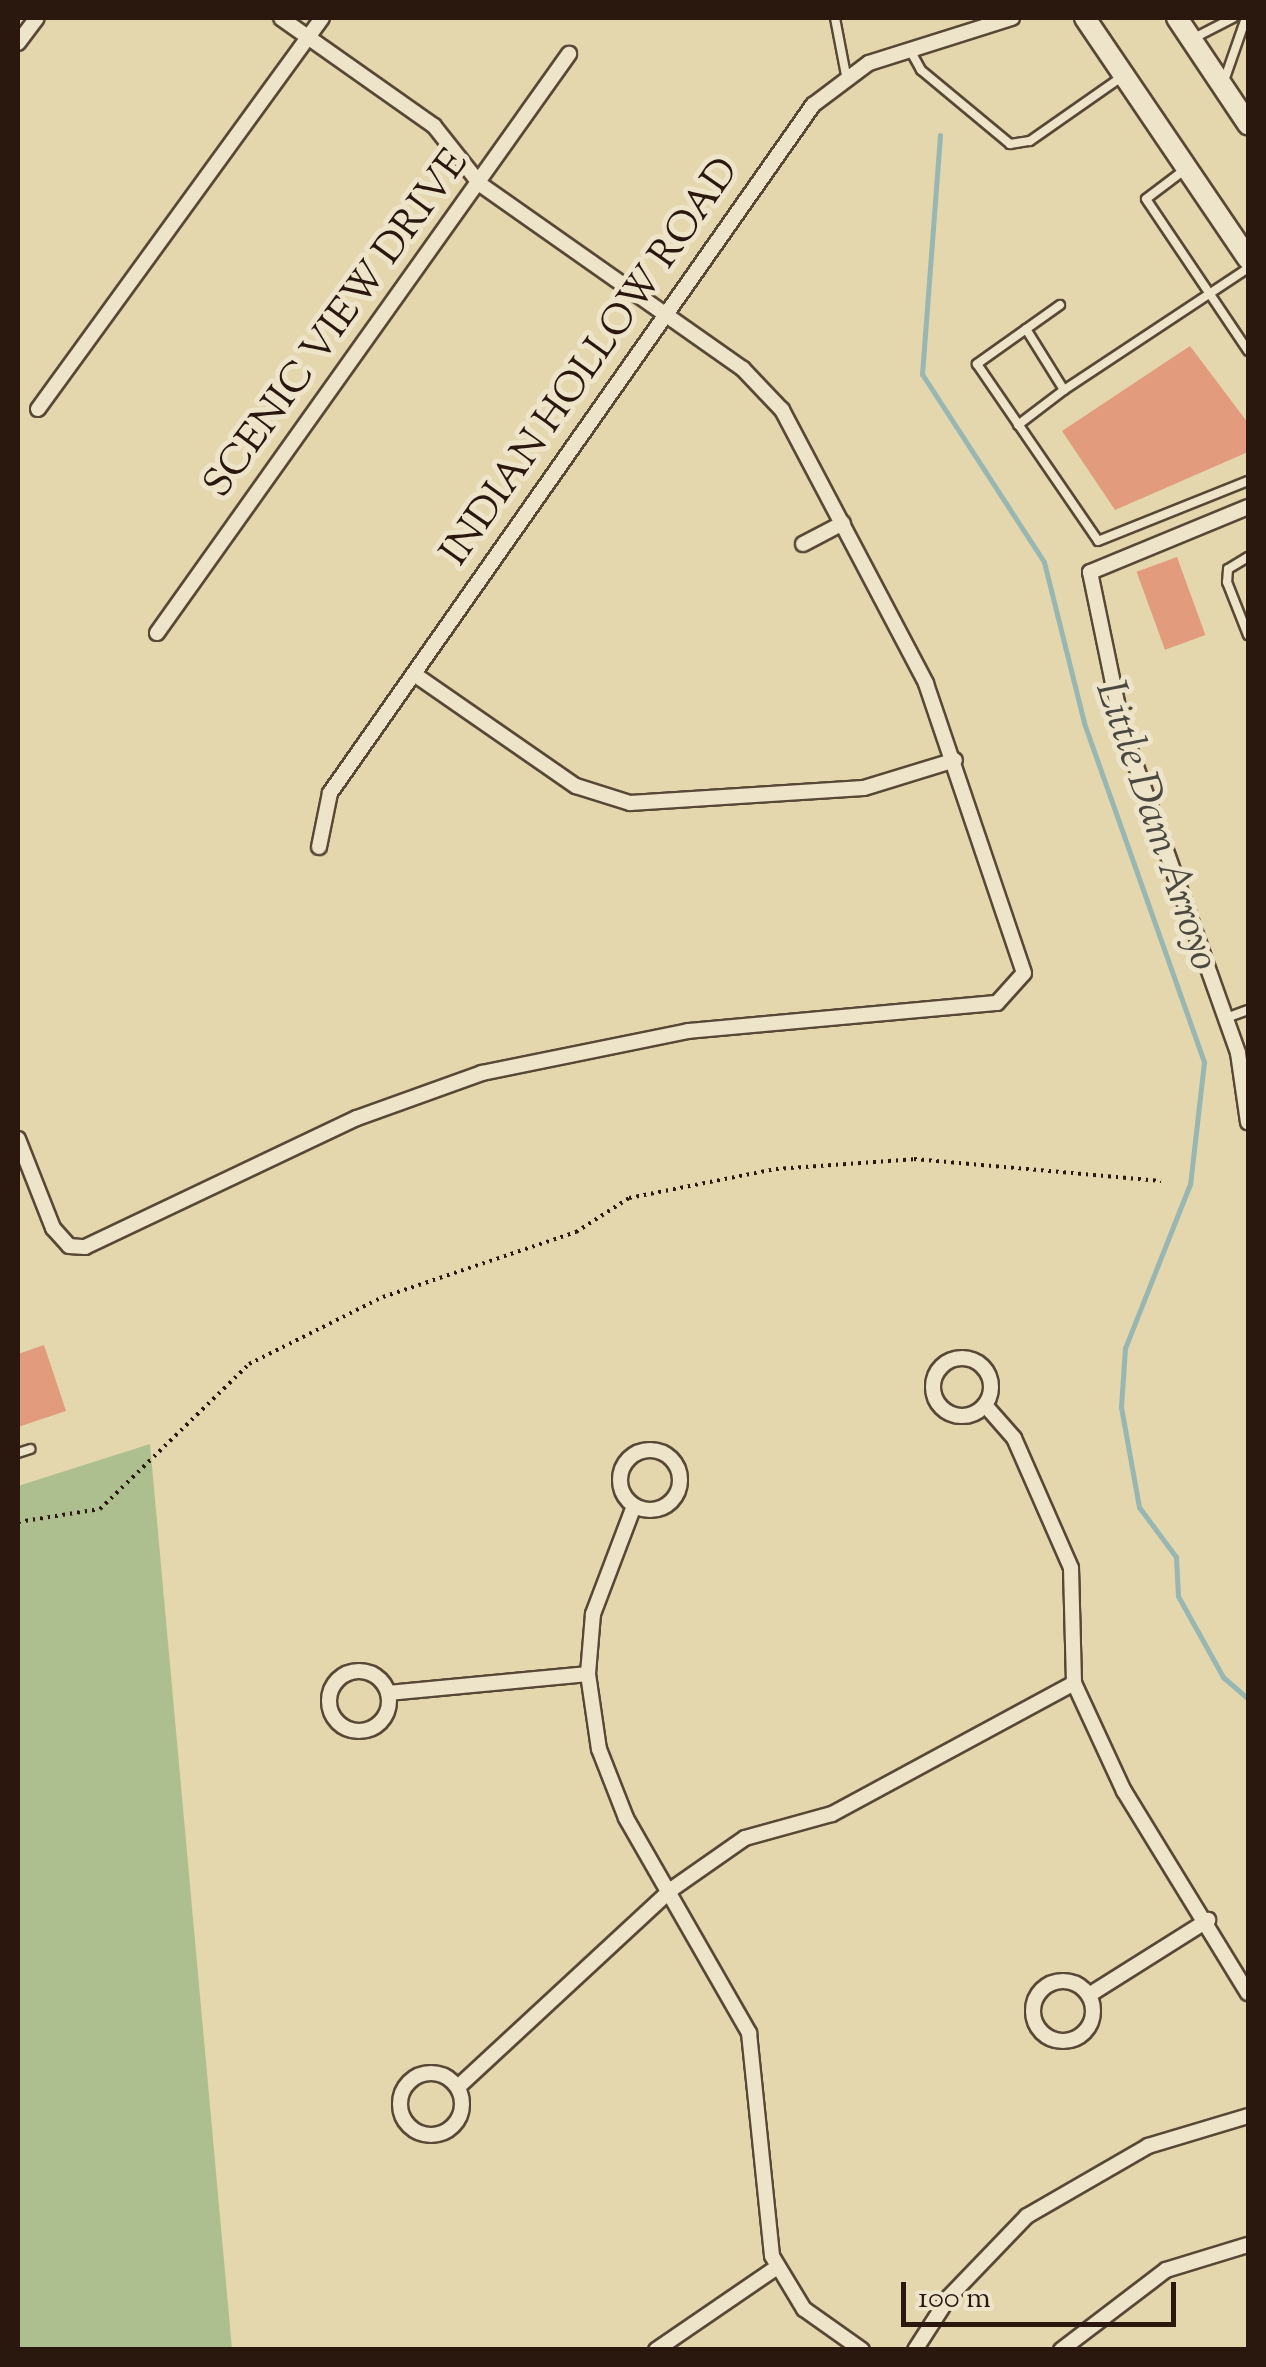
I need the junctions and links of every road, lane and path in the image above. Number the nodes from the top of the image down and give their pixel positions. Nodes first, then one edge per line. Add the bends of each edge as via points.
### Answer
1 (37, 18) edge
2 (281, 18) edge
3 (322, 18) edge
4 (835, 18) edge
5 (1012, 18) edge
6 (1086, 18) edge
7 (1177, 18) edge
8 (1233, 18) edge
9 (1246, 18) edge
10 (309, 36) junction
11 (1191, 39) junction
12 (18, 43) edge
13 (910, 50) junction
14 (569, 54) dead end
15 (1124, 75) junction
16 (846, 76) junction
17 (1222, 85) junction
18 (1248, 124) edge
19 (1187, 168) junction
20 (480, 184) junction
21 (1248, 259) edge
22 (1248, 268) edge
23 (1209, 292) junction
24 (1060, 304) dead end
25 (666, 314) junction
26 (1026, 329) junction
27 (1248, 351) edge
28 (1064, 390) junction
29 (38, 408) dead end
30 (1018, 425) junction
31 (1248, 482) edge
32 (1248, 506) edge
33 (843, 523) junction
34 (802, 544) dead end
35 (1248, 557) edge
36 (157, 633) dead end
37 (1248, 634) edge
38 (414, 674) junction
39 (955, 760) junction
40 (318, 847) dead end
41 (1248, 1010) edge
42 (1226, 1018) junction
43 (1248, 1122) edge
44 (18, 1139) edge
45 (1161, 1181) dead end
46 (984, 1405) junction
47 (30, 1449) dead end
48 (18, 1453) edge
49 (634, 1506) junction
50 (18, 1522) edge
51 (588, 1674) junction
52 (1074, 1683) junction
53 (388, 1693) junction
54 (672, 1889) junction
55 (1208, 1920) junction
56 (1248, 1994) edge
57 (1089, 1995) junction
58 (458, 2087) junction
59 (1248, 2116) edge
60 (1248, 2245) edge
61 (777, 2268) junction
62 (656, 2350) edge
63 (862, 2350) edge
64 (915, 2350) edge
65 (1061, 2350) edge

1 - 12 street
2 - 10 street
3 - 10 street
4 - 16 lane
5 - 13 street, INDIAN HOLLOW ROAD
6 - 15 main road
7 - 11 main road
8 - 11 lane
9 - 17 lane
10 - 20 street via 434,126
10 - 29 street
11 - 17 main road
13 - 15 lane via 921,70 1010,144 1030,141
13 - 16 street, INDIAN HOLLOW ROAD
14 - 20 street, SCENIC VIEW DRIVE
15 - 19 main road
16 - 25 street, INDIAN HOLLOW ROAD via 813,104
17 - 18 main road
19 - 21 main road
19 - 23 lane via 1146,199
20 - 25 street
20 - 36 street, SCENIC VIEW DRIVE
22 - 23 lane
23 - 27 lane
23 - 28 lane
24 - 26 lane
25 - 33 street via 773,399
25 - 38 street, INDIAN HOLLOW ROAD
26 - 28 lane
26 - 30 lane via 976,364
28 - 30 lane
30 - 31 lane via 1098,541
32 - 42 street via 1090,572 1122,727
33 - 34 street
33 - 39 street via 918,664
35 - 37 lane via 1228,569
38 - 39 street via 566,780 630,802 864,788
38 - 40 street, INDIAN HOLLOW ROAD via 324,802
39 - 44 street via 1024,956 1022,980 1004,1001 688,1030 525,1061 376,1110 100,1242 69,1246
41 - 42 lane
42 - 43 street
45 - 50 path via 914,1159 776,1169 629,1198 576,1232 382,1297 249,1364 100,1509
46 - 46 street via 991,1384 980,1364 959,1358 940,1368 933,1390 943,1409 965,1416
46 - 52 street via 1014,1438 1072,1568
47 - 48 lane
49 - 49 street via 652,1510 676,1496 678,1469 664,1454 627,1461 620,1480
49 - 51 street via 600,1582
51 - 53 street
51 - 54 street via 611,1784
52 - 54 street via 832,1814 745,1838
52 - 55 street via 1124,1791
53 - 53 street via 369,1672 349,1672 334,1684 330,1712 353,1731 373,1728
54 - 58 street
54 - 61 street via 749,2033 762,2220
55 - 56 street
55 - 57 street
57 - 57 street via 1065,1981 1047,1986 1035,2001 1038,2028 1065,2042 1084,2034 1093,2015
58 - 58 street via 438,2073 414,2077 400,2097 404,2121 424,2135 448,2131 462,2111
59 - 64 street via 1148,2146 1027,2216 949,2297
60 - 65 street via 1166,2270
61 - 62 street
61 - 63 street via 812,2317

